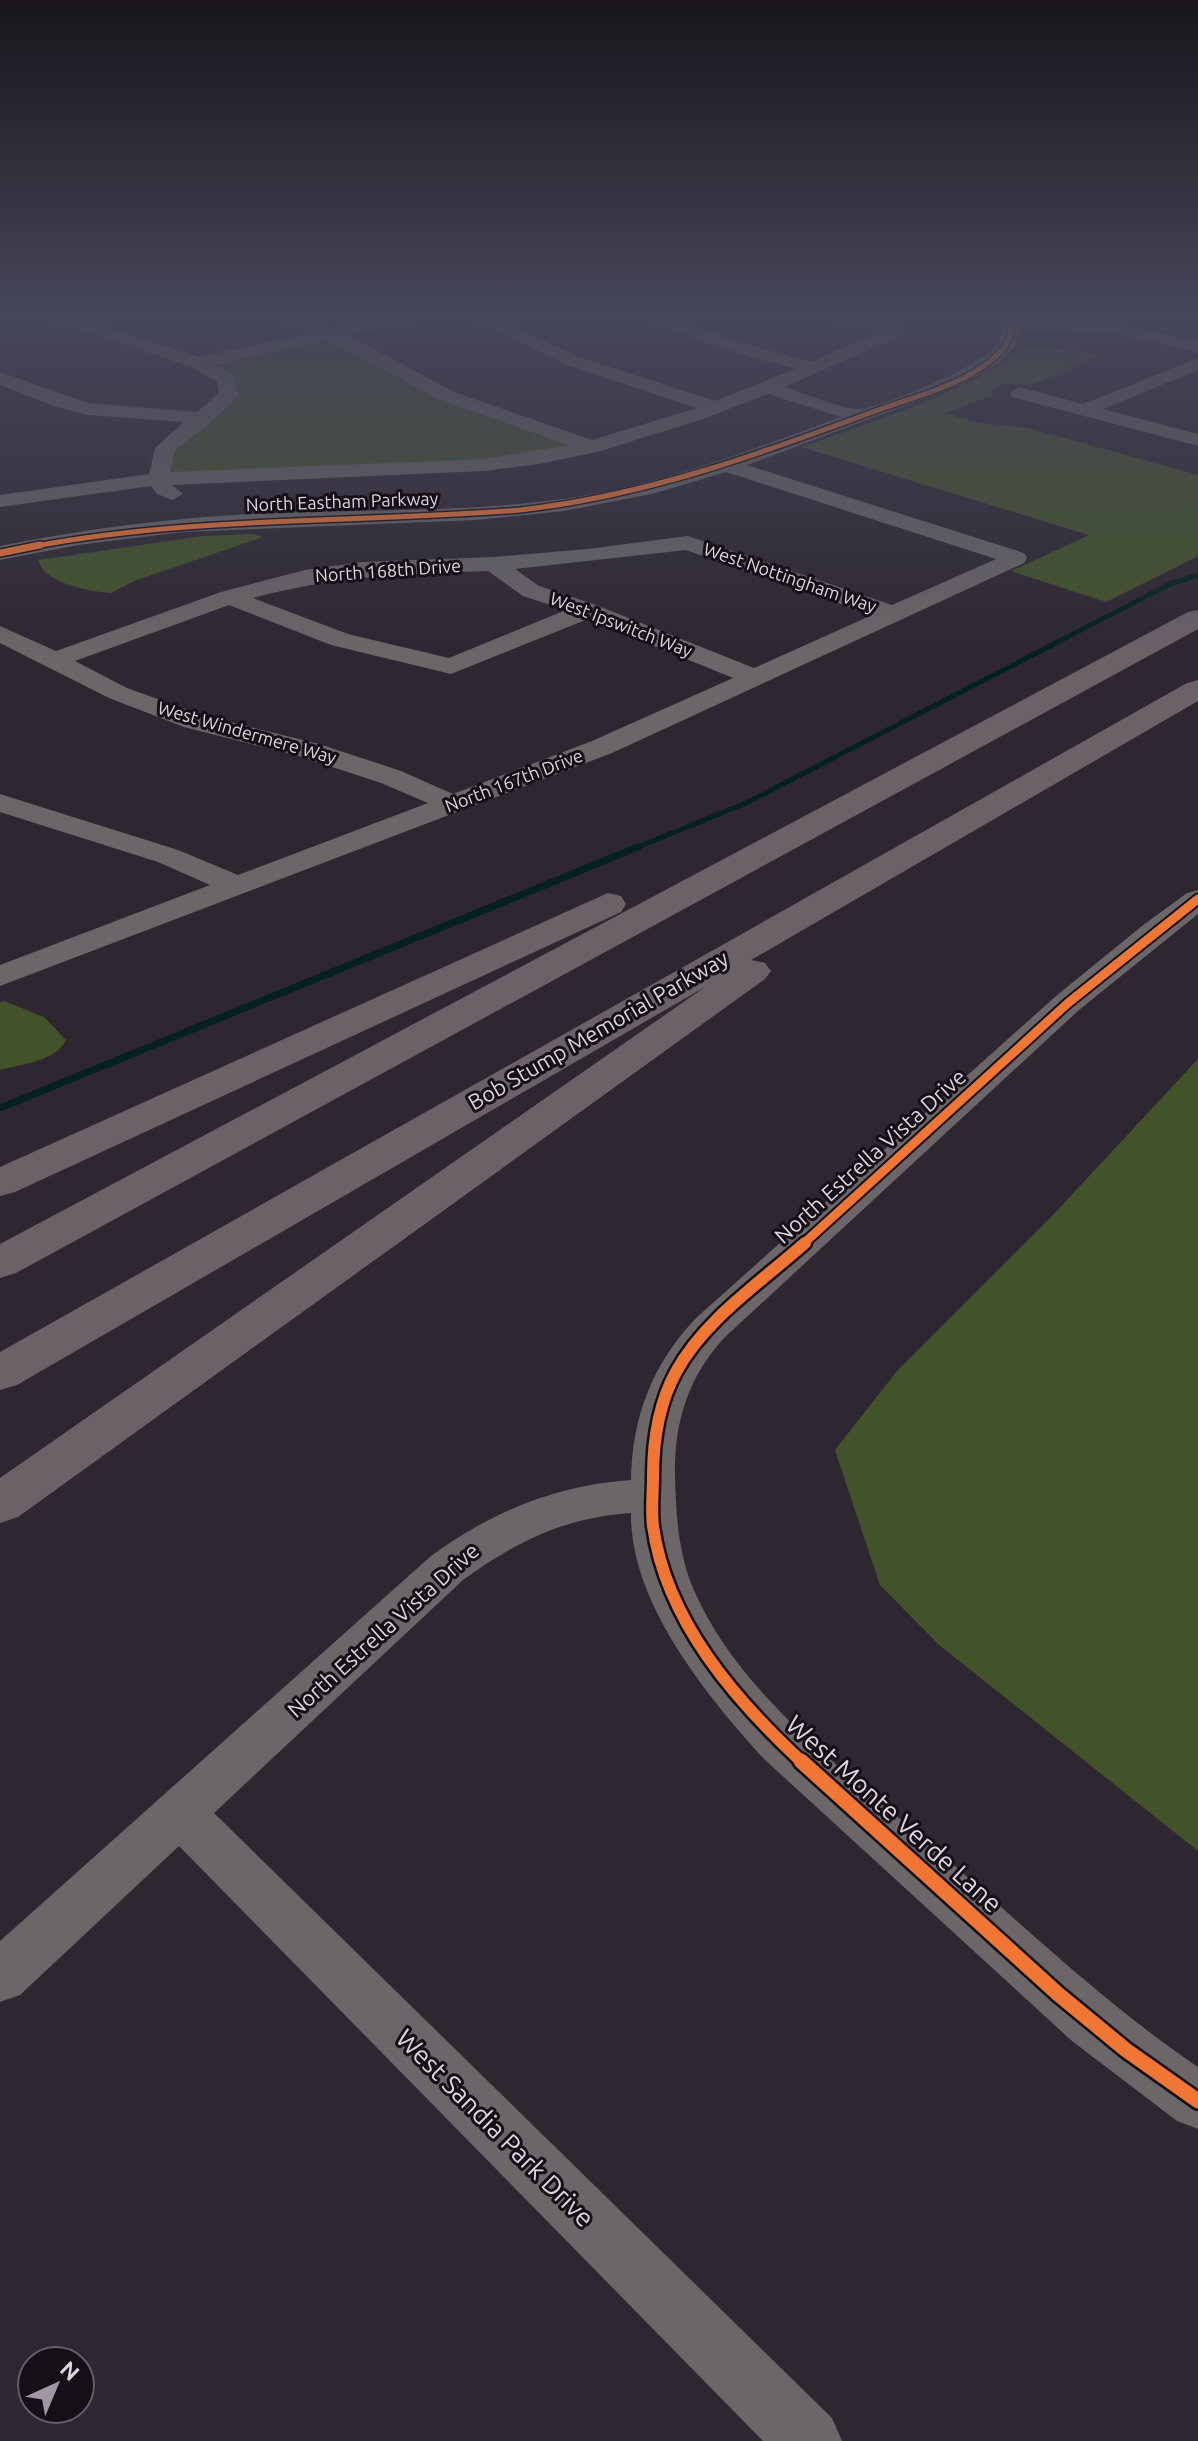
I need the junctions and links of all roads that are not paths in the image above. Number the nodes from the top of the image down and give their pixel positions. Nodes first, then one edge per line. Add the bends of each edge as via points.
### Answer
1 (190, 429) edge
2 (539, 429) edge
3 (649, 429) edge
4 (825, 429) edge
5 (1156, 429) edge
6 (1198, 440) edge
7 (595, 447) junction
8 (727, 465) junction
9 (161, 485) junction
10 (0, 501) edge
11 (170, 526) junction
12 (688, 543) joint
13 (0, 553) edge
14 (493, 564) junction
15 (229, 597) junction
16 (588, 610) junction
17 (891, 613) junction
18 (1198, 618) edge
19 (0, 633) edge
20 (53, 661) junction
21 (1111, 665) junction
22 (753, 677) junction
23 (1198, 689) edge
24 (0, 803) edge
25 (455, 805) junction
26 (853, 884) junction
27 (235, 885) junction
28 (1198, 899) edge
29 (0, 976) edge
30 (0, 1183) edge
31 (0, 1263) edge
32 (0, 1373) edge
33 (649, 1495) junction
34 (0, 1504) edge
35 (181, 1814) junction
36 (0, 1977) edge
37 (1198, 2101) edge
38 (809, 2441) edge

1 - 9 street via 165,448
2 - 7 street
3 - 7 street
4 - 8 street, North Eastham Parkway
5 - 6 street
7 - 9 street via 485,465
8 - 11 street, North Eastham Parkway via 640,491 533,508
8 - 17 street, North 167th Drive via 1016,558
9 - 10 street
9 - 11 street via 155,497
11 - 13 street, North Eastham Parkway
12 - 14 street, North 168th Drive
12 - 17 street, West Nottingham Way
14 - 15 street, North 168th Drive via 362,569
14 - 16 street, West Ipswitch Way via 531,591
15 - 16 street via 340,640 451,666
15 - 20 street, North 168th Drive
16 - 22 street, West Ipswitch Way
17 - 22 street, North 167th Drive
18 - 21 highway
19 - 20 street, West Windermere Way
20 - 25 street, West Windermere Way via 193,721 309,750
21 - 30 highway via 1022,698 707,858
21 - 31 highway
22 - 25 street, North 167th Drive via 602,747
23 - 26 highway, Bob Stump Memorial Parkway
24 - 27 street via 168,856
25 - 27 street, North 167th Drive
26 - 32 highway, Bob Stump Memorial Parkway
26 - 34 highway via 796,941
27 - 29 street, North 167th Drive
28 - 33 street, North Estrella Vista Drive via 1094,977 689,1352 669,1385 657,1427
33 - 35 street, North Estrella Vista Drive via 572,1504 479,1543
33 - 37 street, West Monte Verde Lane via 659,1559 676,1604 735,1695 1070,2005
35 - 36 street, North Estrella Vista Drive
35 - 38 street, West Sandia Park Drive

